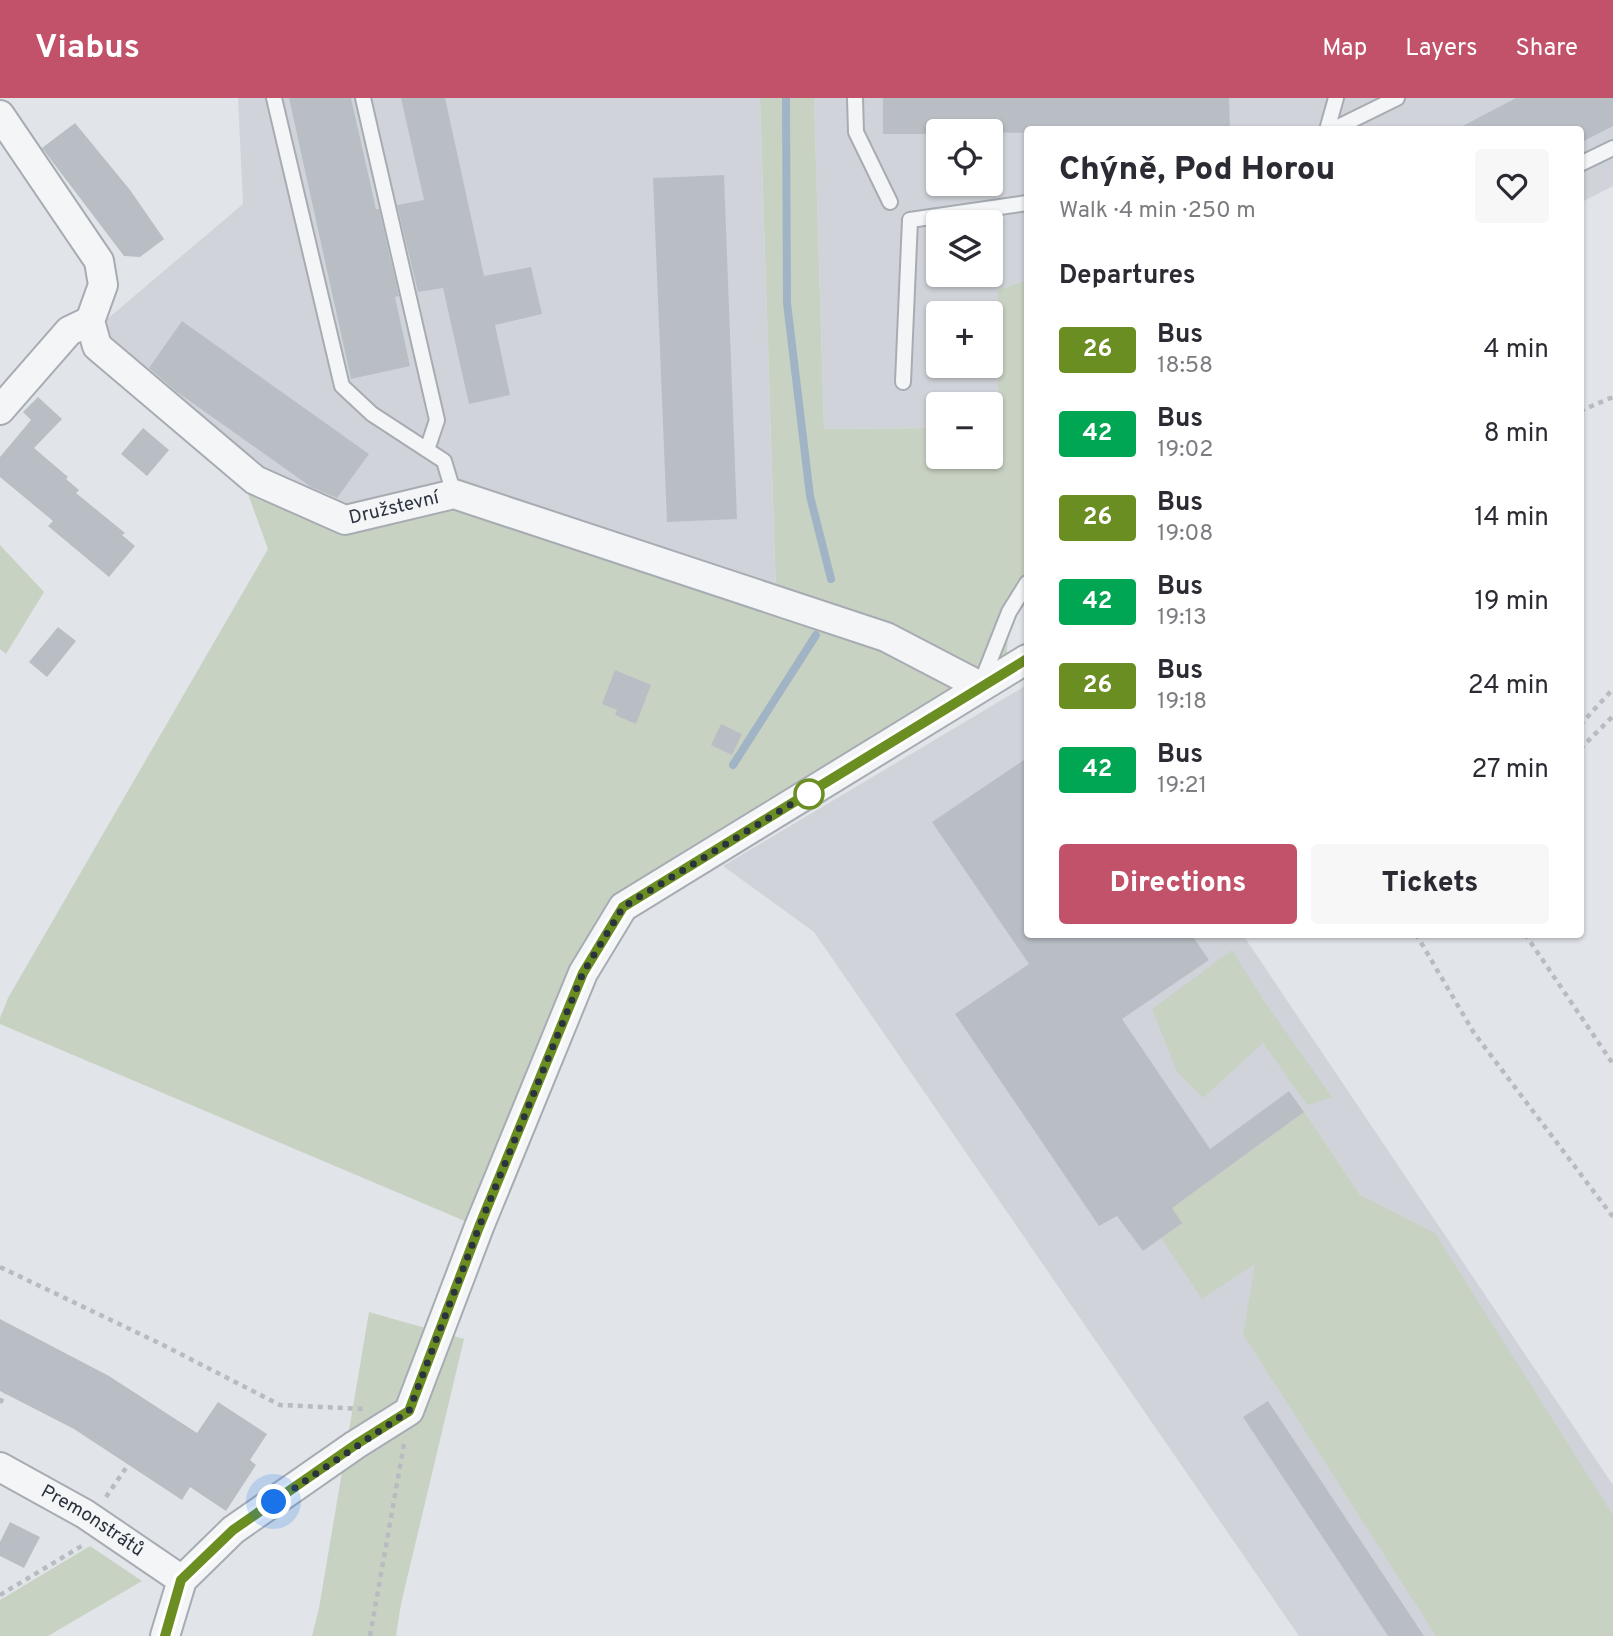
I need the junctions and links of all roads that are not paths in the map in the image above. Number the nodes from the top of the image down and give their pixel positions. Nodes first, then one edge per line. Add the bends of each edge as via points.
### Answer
1 (274, 98) edge
2 (363, 98) edge
3 (855, 98) edge
4 (1336, 98) edge
5 (1397, 98) edge
6 (0, 115) edge
7 (1330, 126) edge
8 (1338, 126) edge
9 (1613, 148) edge
10 (1584, 162) edge
11 (890, 202) dead end
12 (1024, 203) edge
13 (90, 321) junction
14 (903, 382) dead end
15 (3, 400) edge
16 (427, 450) junction
17 (454, 494) junction
18 (1024, 588) edge
19 (1024, 661) edge
20 (980, 686) junction
21 (0, 1467) edge
22 (181, 1580) junction
23 (165, 1636) edge

1 - 16 lane via 342,386 372,414
2 - 16 lane via 438,419
3 - 11 lane via 856,132
4 - 7 lane
5 - 8 lane
6 - 13 street via 99,261 103,285
9 - 10 lane
12 - 14 lane via 910,220
13 - 15 street via 69,331
13 - 17 street, Družstevní via 97,346 255,480 345,520
16 - 17 lane via 444,461
17 - 20 street, Družstevní via 886,638
18 - 20 lane via 1009,612
19 - 20 street
20 - 22 street via 623,907 583,973 409,1411 233,1530
21 - 22 street, Premonstrátů via 101,1524
22 - 23 street

